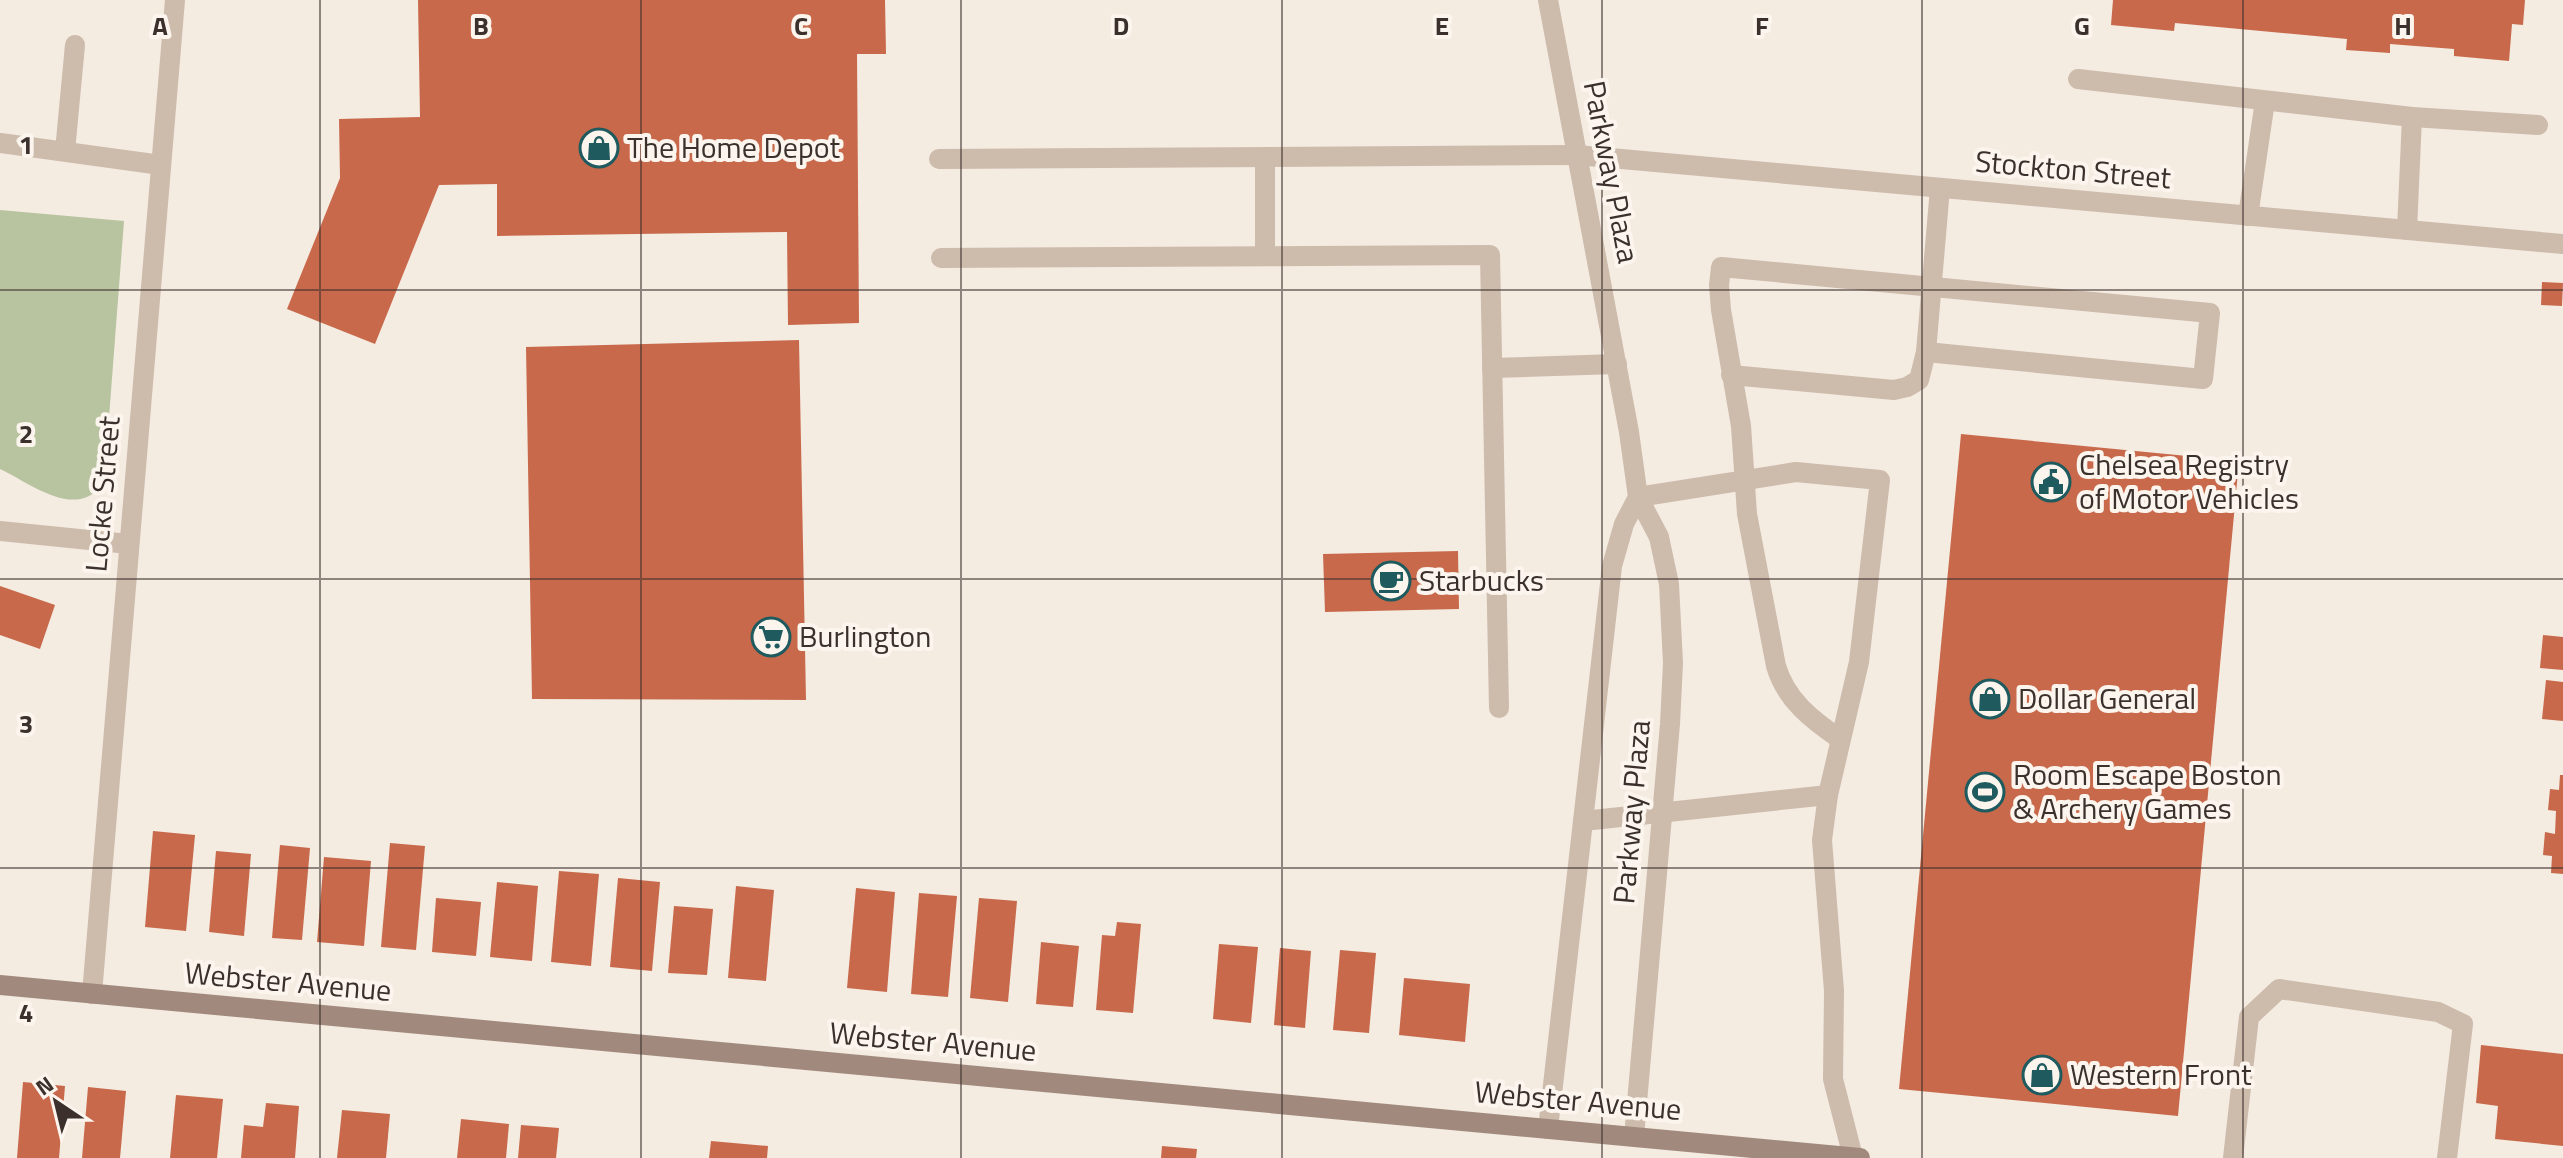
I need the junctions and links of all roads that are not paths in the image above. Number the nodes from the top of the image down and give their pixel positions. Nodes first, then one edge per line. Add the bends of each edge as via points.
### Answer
1 (175, 0) edge
2 (1548, 0) edge
3 (75, 45) dead end
4 (2078, 79) dead end
5 (2265, 101) junction
6 (2412, 117) junction
7 (2538, 125) dead end
8 (0, 143) edge
9 (65, 151) junction
10 (1577, 155) junction
11 (1265, 157) junction
12 (939, 159) dead end
13 (161, 165) junction
14 (1940, 188) junction
15 (2248, 216) junction
16 (2407, 230) junction
17 (2563, 244) edge
18 (1265, 256) junction
19 (941, 258) dead end
20 (1931, 287) junction
21 (1926, 352) junction
22 (1617, 364) junction
23 (1492, 368) junction
24 (1731, 375) junction
25 (1744, 480) junction
26 (1638, 497) junction
27 (0, 531) edge
28 (129, 544) junction
29 (1499, 708) dead end
30 (1840, 739) junction
31 (1828, 795) junction
32 (1662, 813) junction
33 (1583, 821) junction
34 (0, 985) edge
35 (92, 994) junction
36 (1548, 1129) junction
37 (1634, 1137) junction
38 (1853, 1157) edge
39 (1860, 1158) edge
40 (2233, 1158) edge
41 (2447, 1158) edge

1 - 13 street, Locke Street
2 - 10 street, Parkway Plaza
3 - 9 street
4 - 5 street
5 - 6 street
5 - 15 street
6 - 7 street
6 - 16 street
8 - 9 street
9 - 13 street
10 - 11 street, Stockton Street
10 - 14 street, Stockton Street
10 - 22 street, Parkway Plaza
11 - 12 street, Stockton Street
11 - 18 street
13 - 28 street, Locke Street
14 - 15 street, Stockton Street
14 - 20 street
15 - 16 street, Stockton Street
16 - 17 street, Stockton Street
18 - 19 street
18 - 23 street via 1490,255
20 - 21 street
20 - 21 street via 2210,313 2203,379
20 - 24 street via 1721,267
21 - 24 street via 1919,380 1901,389
22 - 23 street
22 - 26 street, Parkway Plaza
23 - 29 street
24 - 25 street
25 - 26 street
25 - 30 street via 1749,534 1780,679 1796,704
25 - 30 street via 1796,472 1880,480 1859,662
26 - 32 street, Parkway Plaza via 1659,537 1671,602 1673,663
26 - 33 street, Parkway Plaza via 1614,552
27 - 28 street
28 - 35 street, Locke Street
30 - 31 street
31 - 32 street
31 - 38 street via 1822,840 1834,991 1833,1079
32 - 33 street
32 - 37 street, Parkway Plaza
33 - 36 street, Parkway Plaza
34 - 35 street, Webster Avenue
35 - 36 street, Webster Avenue
36 - 37 street, Webster Avenue
37 - 38 street, Webster Avenue
38 - 39 street, Webster Avenue
40 - 41 street via 2249,1017 2279,989 2438,1012 2463,1024

